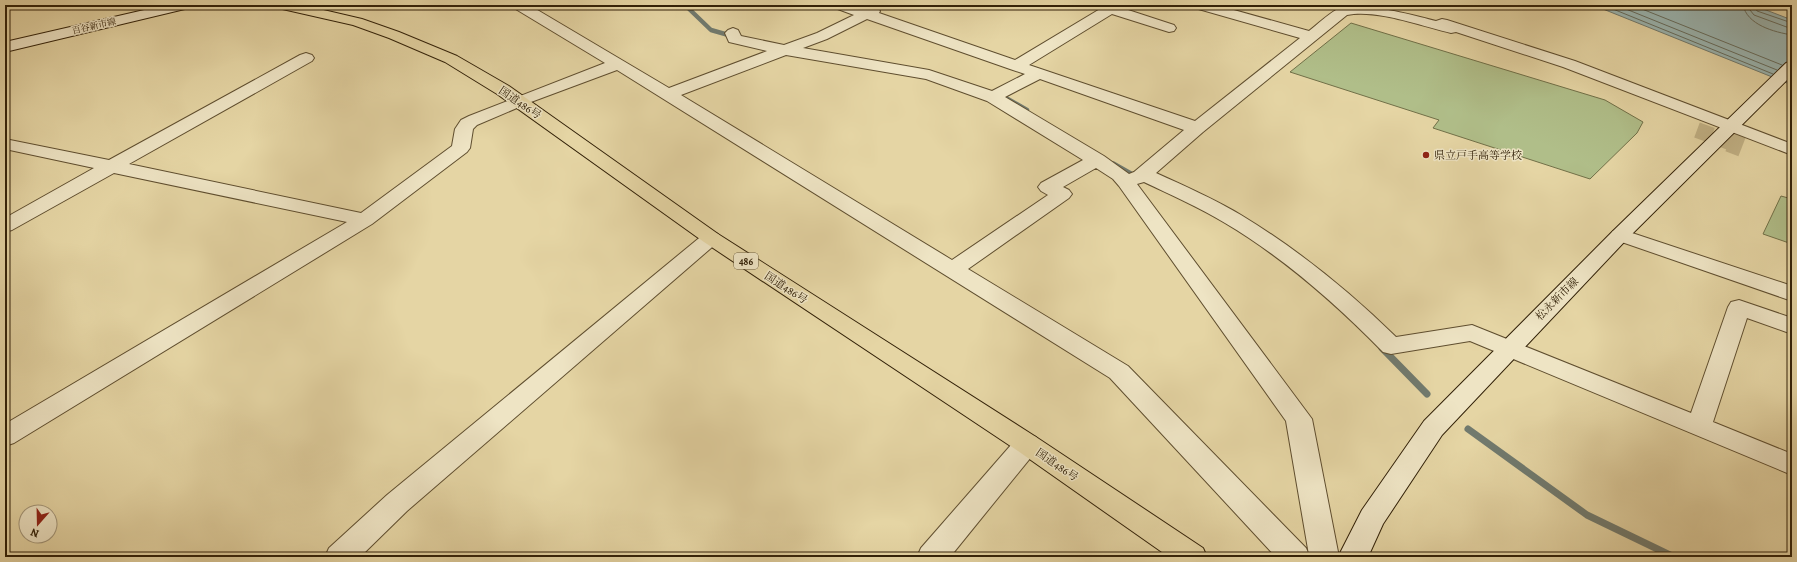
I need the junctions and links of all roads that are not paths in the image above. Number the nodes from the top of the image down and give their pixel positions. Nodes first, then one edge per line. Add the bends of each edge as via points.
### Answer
1 (184, 5) edge
2 (283, 5) edge
3 (519, 5) edge
4 (840, 5) edge
5 (886, 5) edge
6 (1200, 5) edge
7 (1354, 5) edge
8 (1114, 7) edge
9 (1378, 8) edge
10 (866, 14) junction
11 (1169, 28) dead end
12 (734, 36) dead end
13 (1312, 36) junction
14 (5, 47) edge
15 (789, 48) junction
16 (306, 58) dead end
17 (618, 64) junction
18 (1016, 66) junction
19 (1792, 66) edge
20 (1039, 73) junction
21 (668, 94) junction
22 (998, 95) junction
23 (519, 101) junction
24 (1690, 126) tunnel mouth
25 (1197, 128) junction
26 (1736, 132) junction
27 (5, 144) edge
28 (1792, 150) edge
29 (1097, 160) junction
30 (1792, 165) edge
31 (113, 166) junction
32 (1136, 178) junction
33 (365, 220) junction
34 (5, 226) edge
35 (1620, 235) junction
36 (711, 238) junction
37 (953, 270) junction
38 (1792, 294) edge
39 (1792, 326) edge
40 (1510, 348) junction
41 (1699, 426) junction
42 (5, 436) edge
43 (1027, 444) junction
44 (1792, 465) edge
45 (340, 557) edge
46 (932, 557) edge
47 (1192, 557) edge
48 (1295, 557) edge
49 (1324, 557) edge
50 (1353, 557) edge

1 - 14 street, 百谷新市線
2 - 23 highway, 国道486号 / 486 via 357,22 394,35 451,59
3 - 17 street
4 - 10 street
5 - 10 street
6 - 13 street
7 - 9 street
8 - 11 street
8 - 18 street
9 - 13 street via 1350,8
9 - 24 street via 1607,88
9 - 26 street via 1451,29 1456,27 1569,64
10 - 15 street via 822,36
10 - 18 street
12 - 15 street
13 - 25 street
15 - 21 street
15 - 22 street via 930,75
16 - 31 street
17 - 21 street
17 - 23 street
18 - 20 street
19 - 26 street, 松永新市線
20 - 22 street
20 - 25 street
21 - 37 street
22 - 29 street
23 - 33 street via 465,126 461,148
23 - 36 highway, 国道486号 / 486
25 - 32 street
26 - 28 street
26 - 30 street
26 - 35 street, 松永新市線
27 - 31 street
29 - 32 street via 1120,175
29 - 37 street via 1048,187 1062,194
31 - 33 street
31 - 34 street
32 - 40 street via 1232,218 1303,266 1391,346 1472,334
32 - 49 street via 1299,420
33 - 42 street
35 - 38 street
35 - 40 street, 松永新市線
36 - 43 highway, 国道486号 / 486
36 - 45 street via 398,503
37 - 48 street via 1120,372
39 - 41 street via 1740,307
40 - 41 street
40 - 50 street, 松永新市線 via 1434,428 1372,518
41 - 44 street
43 - 46 street
43 - 47 highway, 国道486号 / 486

